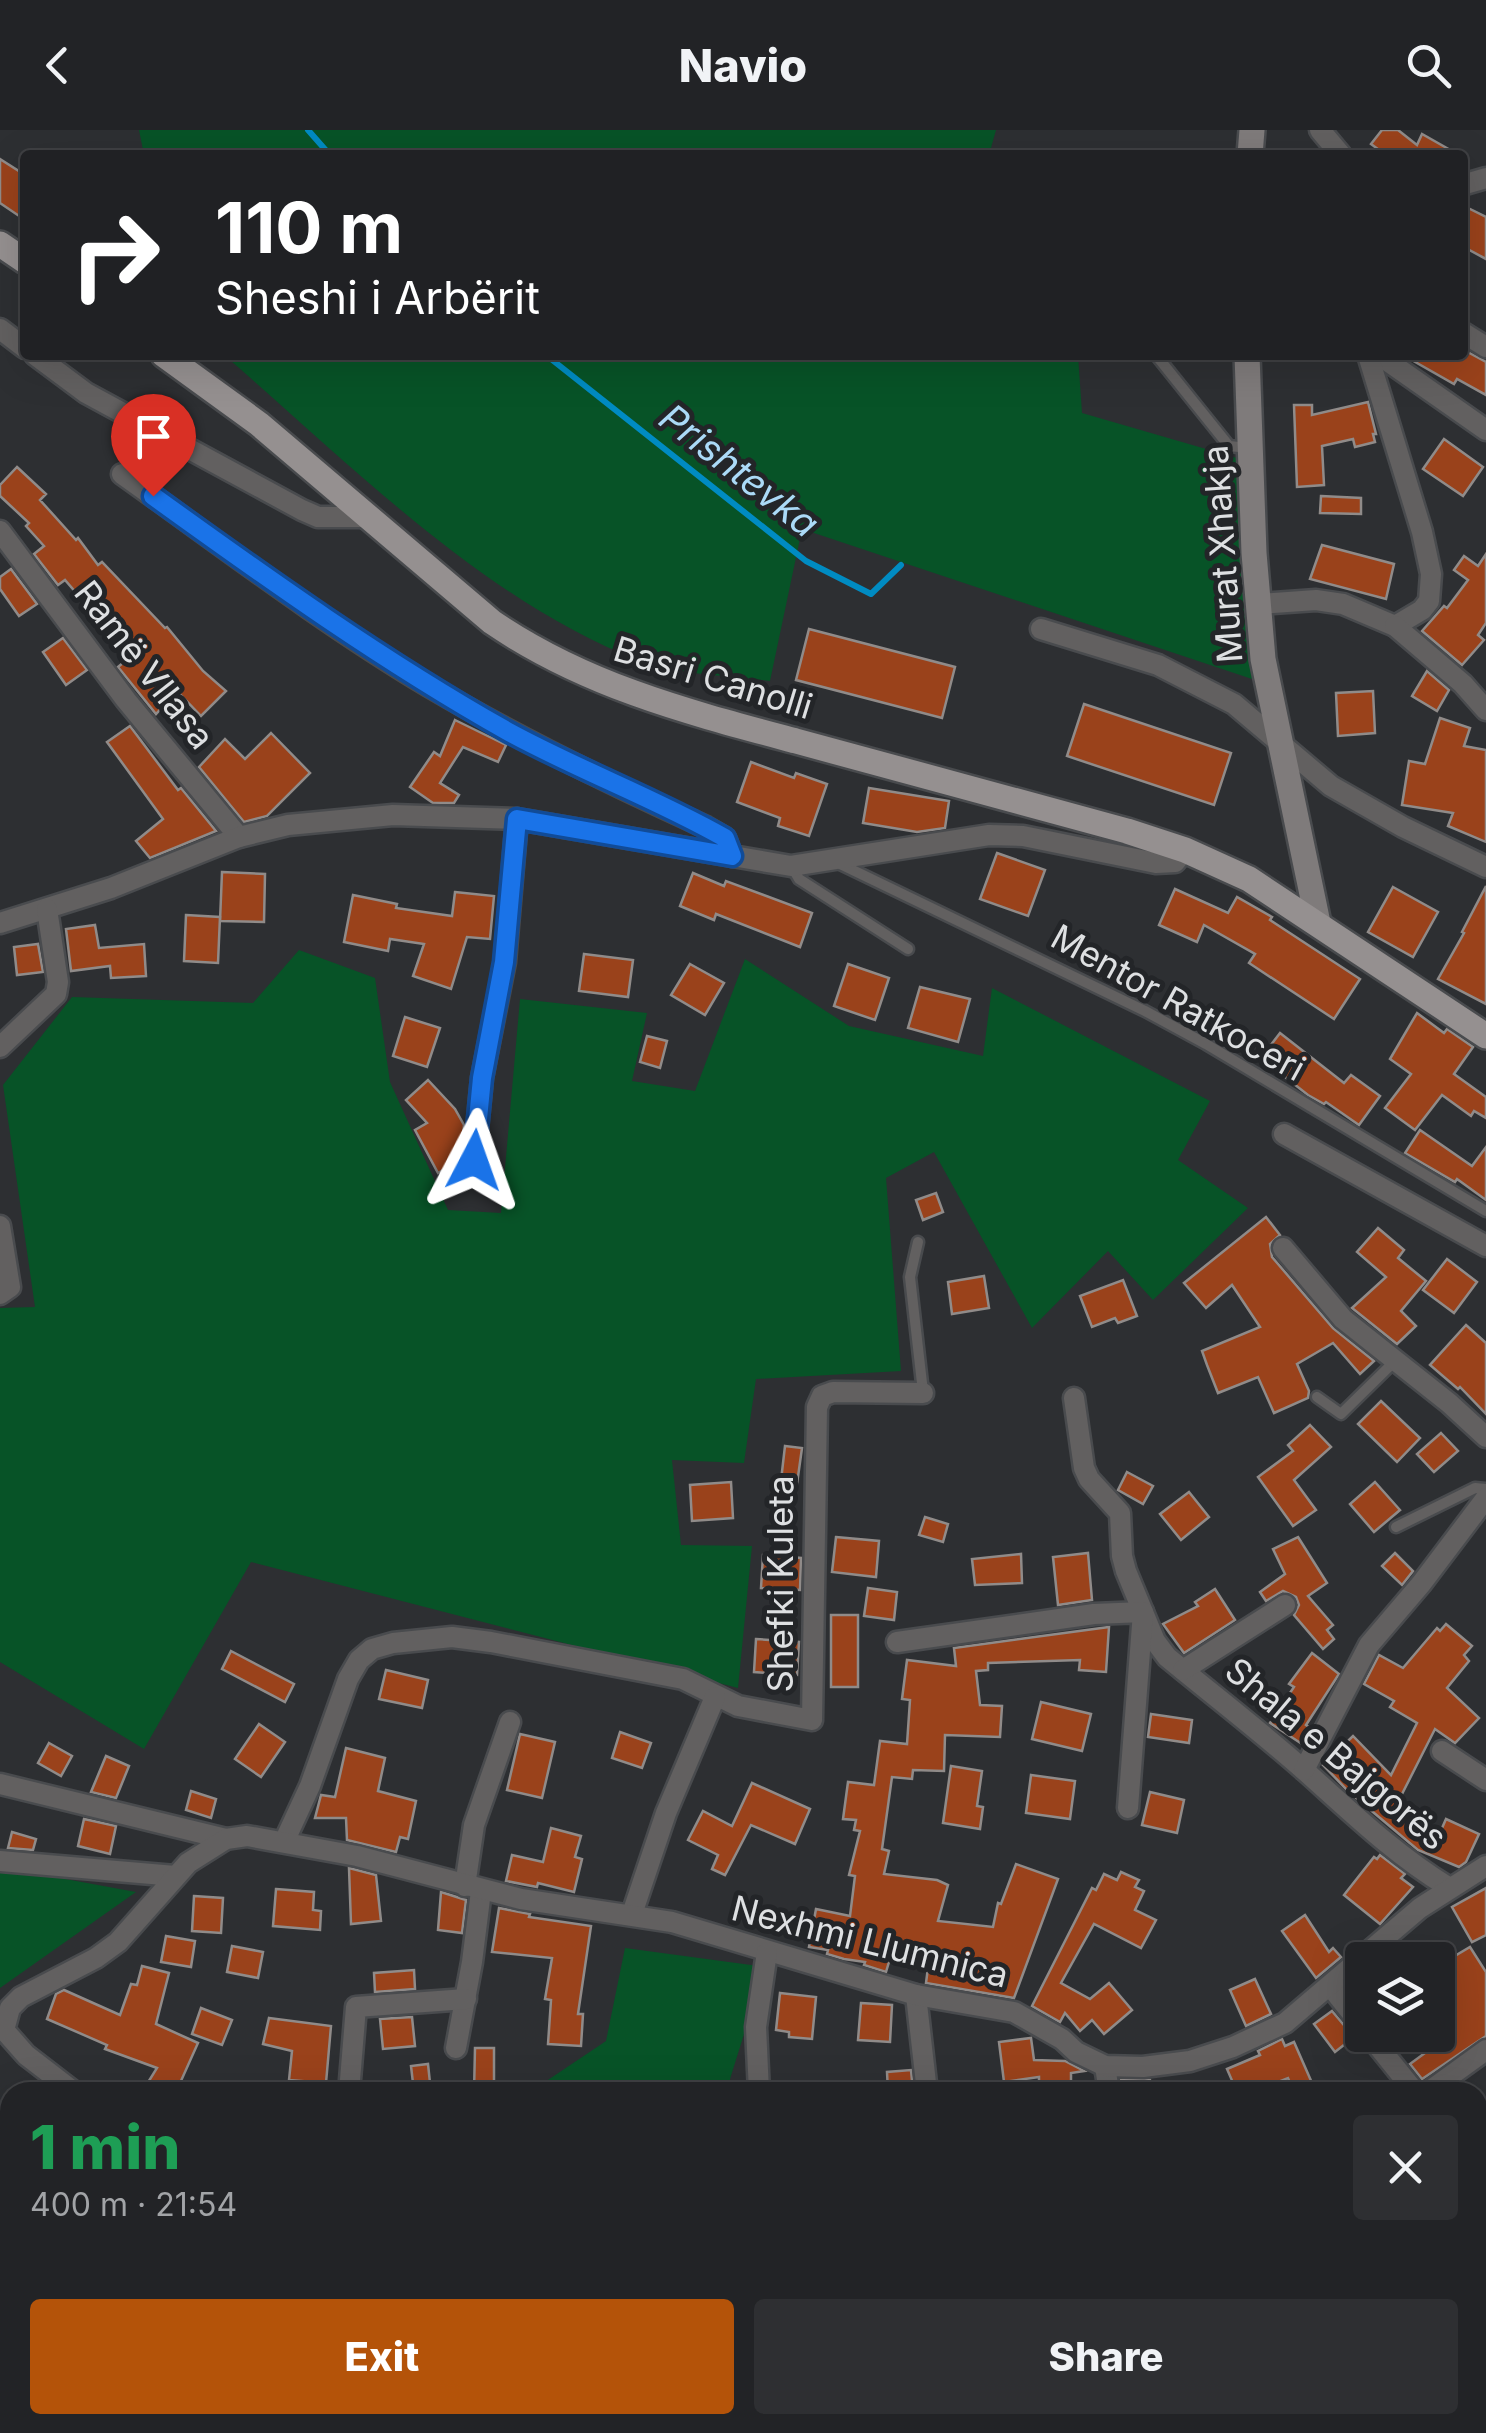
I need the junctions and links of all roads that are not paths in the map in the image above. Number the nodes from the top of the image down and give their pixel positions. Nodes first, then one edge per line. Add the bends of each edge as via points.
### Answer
1 (1320, 130) edge
2 (1337, 150) edge
3 (0, 329) edge
4 (20, 344) edge
5 (41, 360) edge
6 (171, 360) edge
7 (1160, 360) edge
8 (1248, 360) edge
9 (1370, 360) edge
10 (1386, 360) edge
11 (1486, 430) edge
12 (1250, 448) junction
13 (122, 474) dead end
14 (365, 517) junction
15 (0, 531) edge
16 (1258, 604) junction
17 (1396, 626) junction
18 (1041, 629) dead end
19 (1486, 710) edge
20 (1280, 746) junction
21 (517, 819) junction
22 (239, 837) junction
23 (1185, 850) junction
24 (732, 856) junction
25 (835, 862) junction
26 (791, 866) junction
27 (1486, 867) edge
28 (47, 909) junction
29 (0, 922) edge
30 (1318, 923) junction
31 (908, 949) dead end
32 (1486, 1036) edge
33 (0, 1047) edge
34 (1284, 1134) dead end
35 (474, 1160) dead end
36 (1486, 1211) edge
37 (0, 1226) edge
38 (918, 1242) dead end
39 (1486, 1246) edge
40 (1282, 1248) dead end
41 (0, 1294) edge
42 (1394, 1361) junction
43 (923, 1394) joint
44 (1317, 1397) dead end
45 (1074, 1398) dead end
46 (1486, 1437) edge
47 (1486, 1489) edge
48 (1486, 1498) edge
49 (1396, 1526) dead end
50 (1285, 1606) dead end
51 (1143, 1612) junction
52 (897, 1642) dead end
53 (1183, 1670) junction
54 (715, 1697) junction
55 (510, 1722) dead end
56 (1442, 1751) dead end
57 (1304, 1770) junction
58 (1486, 1780) edge
59 (0, 1784) edge
60 (1128, 1808) dead end
61 (226, 1839) junction
62 (284, 1842) junction
63 (0, 1862) edge
64 (1486, 1866) edge
65 (175, 1876) junction
66 (1448, 1887) junction
67 (473, 1889) junction
68 (632, 1914) junction
69 (768, 1952) junction
70 (1331, 1986) junction
71 (916, 1995) junction
72 (466, 1999) junction
73 (1345, 2004) edge
74 (456, 2048) dead end
75 (1486, 2050) edge
76 (1383, 2052) edge
77 (1105, 2066) junction
78 (60, 2082) edge
79 (350, 2082) edge
80 (759, 2082) edge
81 (926, 2082) edge
82 (1107, 2082) edge
83 (1407, 2082) edge
84 (1442, 2082) edge

1 - 2 street
3 - 4 street
5 - 14 street via 86,393 302,510
6 - 14 main road, Basri Canolli via 259,424
7 - 12 lane via 1229,446
8 - 12 street, Murat Xhakja
9 - 17 street via 1432,574 1429,601
10 - 11 street
12 - 16 street, Murat Xhakja
13 - 24 street via 340,630 585,772 706,827 725,838
14 - 23 main road, Basri Canolli via 504,630 614,688
15 - 22 street, Ramë Vllasa
16 - 17 street via 1343,604
16 - 20 street, Murat Xhakja
17 - 19 street
18 - 20 street, Murat Xhakja via 1158,665 1234,704
20 - 27 street via 1331,786
20 - 30 street, Murat Xhakja
21 - 22 street via 393,815
21 - 24 street
21 - 35 street
22 - 28 street
23 - 25 street via 1175,862 1156,863 1023,836 990,836
23 - 30 main road, Basri Canolli via 1250,879
24 - 26 street
25 - 26 street
25 - 36 lane, Mentor Ratkoceri via 1087,980
26 - 31 lane via 799,879
28 - 29 street
28 - 33 street via 56,994
30 - 32 main road, Basri Canolli
34 - 39 street
37 - 41 street via 10,1287
38 - 43 lane, Shefki Kuleta via 910,1277
40 - 42 street via 1343,1319
42 - 44 lane via 1341,1414
42 - 46 street
43 - 54 street, Shefki Kuleta via 833,1392 817,1407 812,1720
45 - 51 street, Shala e Bajgorës via 1084,1468 1120,1513 1122,1556
47 - 49 lane via 1475,1488
48 - 57 street via 1369,1645
50 - 53 street, Shala e Bajgorës
51 - 52 street
51 - 53 street, Shala e Bajgorës via 1155,1641
51 - 60 street, Shala e Bajgorës
53 - 57 street, Shala e Bajgorës
54 - 62 street, Shefki Kuleta via 683,1678 491,1642 452,1637 372,1649 348,1678
54 - 68 street
55 - 67 street via 474,1824
56 - 58 street
57 - 66 street, Shala e Bajgorës via 1406,1860
59 - 61 street, Nexhmi Llumnica
61 - 62 street, Nexhmi Llumnica
61 - 65 street
62 - 67 street, Nexhmi Llumnica
63 - 65 street
64 - 66 street
65 - 78 street via 118,1942 10,2008 4,2030
66 - 70 street
67 - 68 street, Nexhmi Llumnica
67 - 72 street
68 - 69 street, Nexhmi Llumnica
69 - 71 street, Nexhmi Llumnica
69 - 80 street via 756,2026
70 - 73 street
70 - 77 street via 1285,2023 1233,2047 1166,2066
71 - 77 street, Nexhmi Llumnica via 1014,2012
71 - 81 street
72 - 74 street
72 - 79 street via 356,2007
75 - 84 street
76 - 83 street
77 - 82 street

